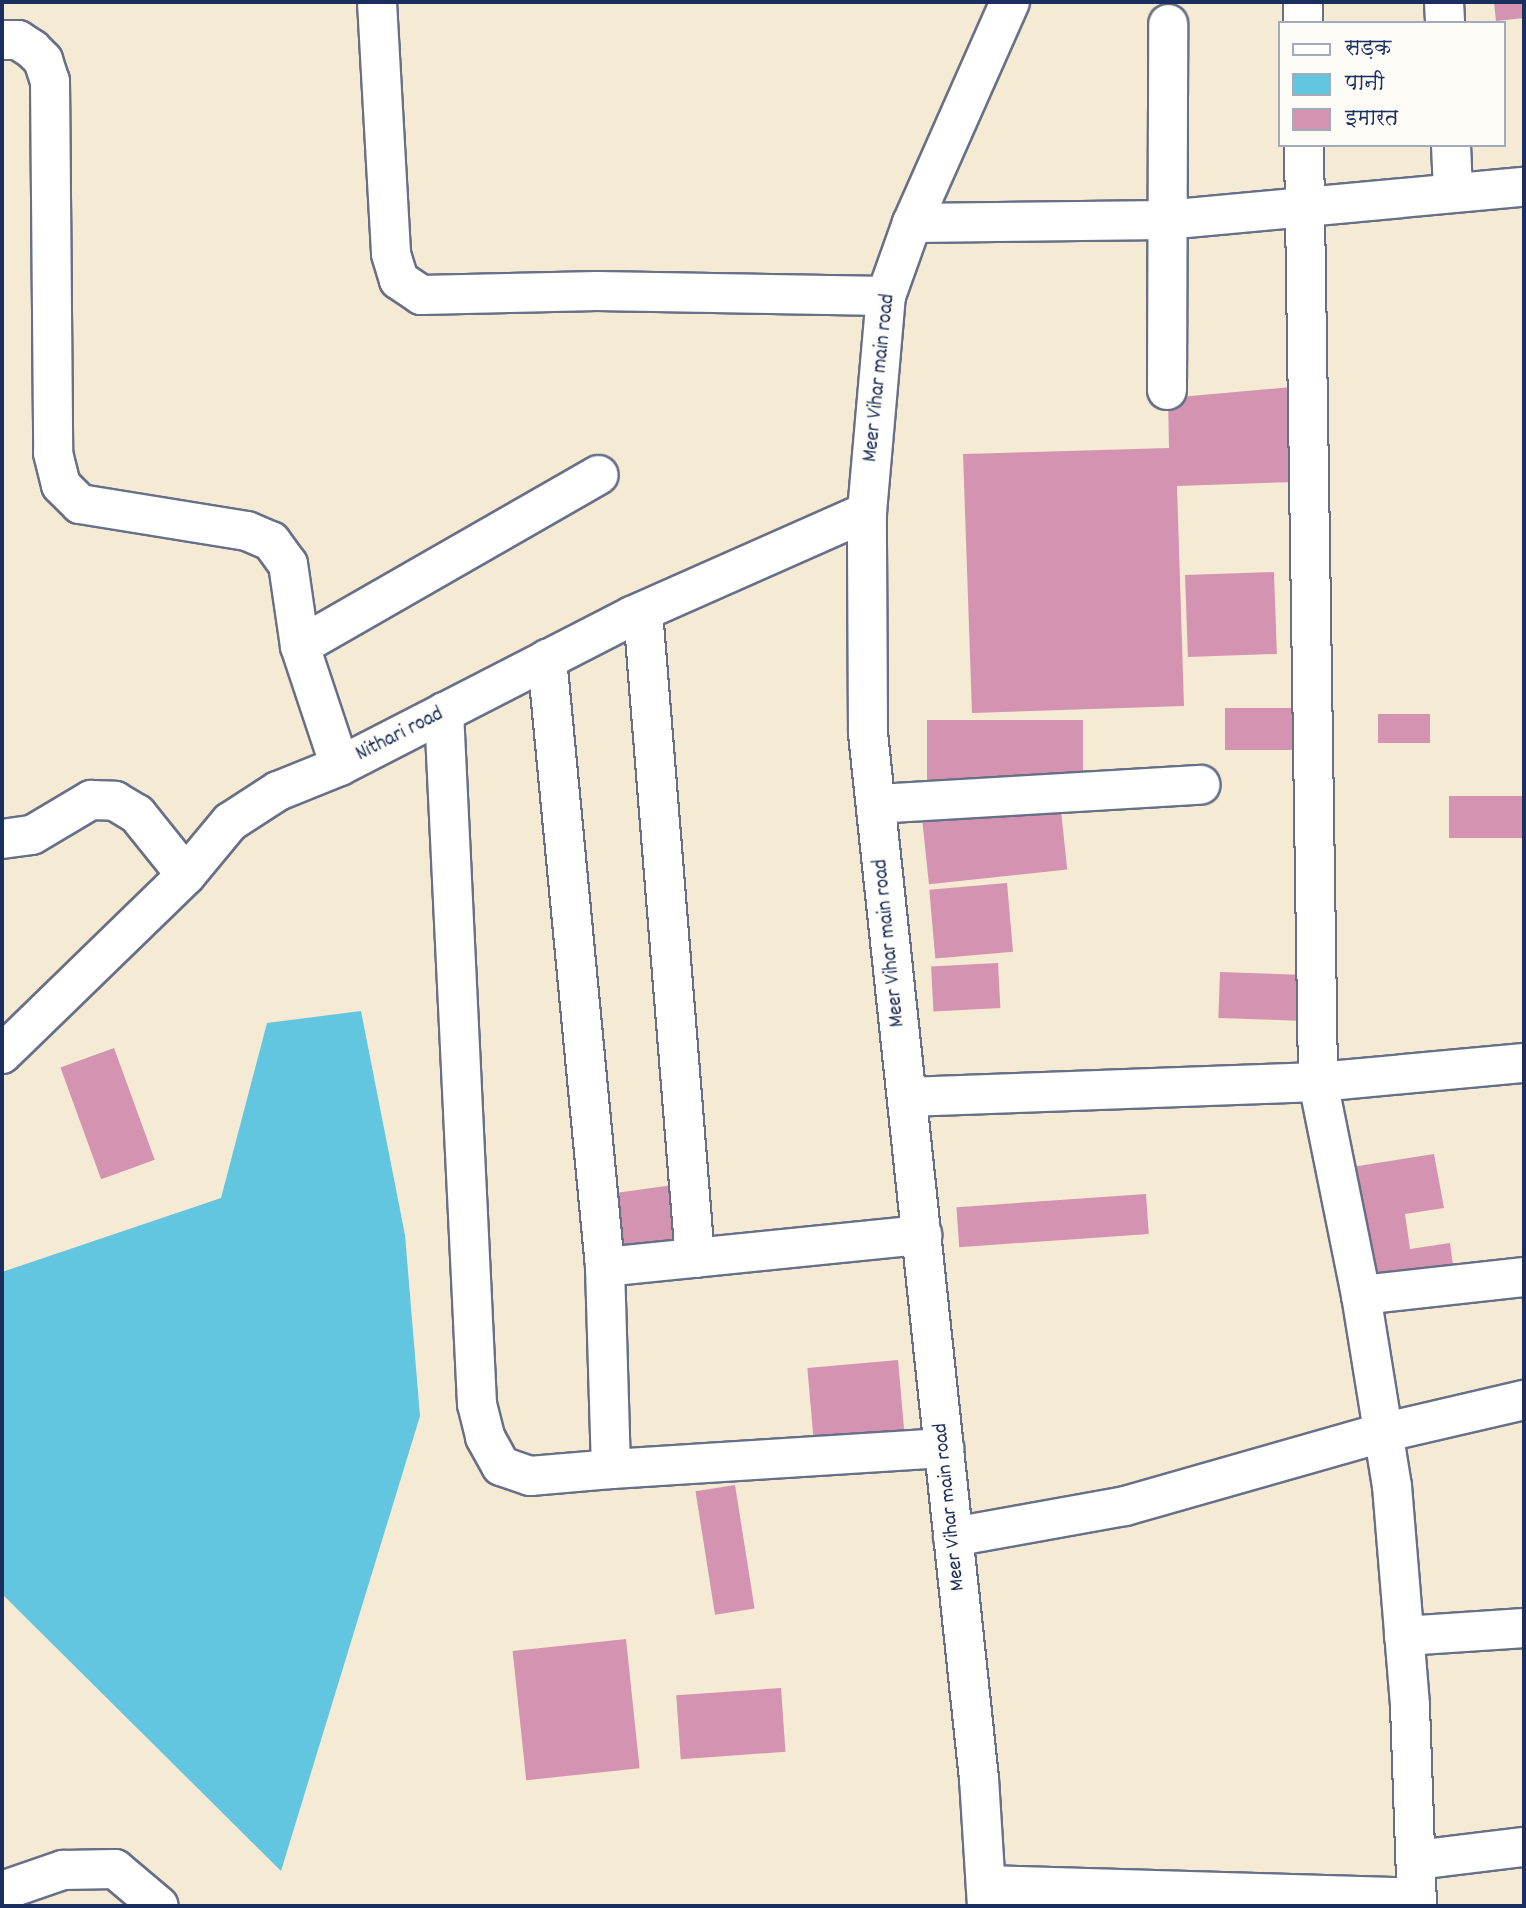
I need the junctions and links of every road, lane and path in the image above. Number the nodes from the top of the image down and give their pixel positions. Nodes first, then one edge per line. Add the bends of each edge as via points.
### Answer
1 (377, 2) edge
2 (1010, 2) edge
3 (1303, 2) edge
4 (1444, 2) edge
5 (1303, 21) edge
6 (1446, 21) edge
7 (1168, 24) dead end
8 (2, 40) edge
9 (1304, 147) edge
10 (1451, 147) edge
11 (1524, 187) edge
12 (1453, 191) junction
13 (1304, 208) junction
14 (1165, 220) junction
15 (912, 223) junction
16 (886, 296) junction
17 (1167, 390) dead end
18 (598, 475) dead end
19 (867, 512) junction
20 (643, 612) junction
21 (300, 646) junction
22 (547, 659) junction
23 (444, 712) junction
24 (340, 766) junction
25 (1200, 785) dead end
26 (876, 804) junction
27 (2, 839) edge
28 (186, 875) junction
29 (7, 1038) edge
30 (1524, 1063) edge
31 (1318, 1082) junction
32 (906, 1097) junction
33 (922, 1235) junction
34 (695, 1258) junction
35 (605, 1267) junction
36 (1524, 1277) edge
37 (1361, 1295) junction
38 (1524, 1400) edge
39 (1382, 1433) junction
40 (944, 1448) junction
41 (611, 1469) junction
42 (954, 1537) junction
43 (1524, 1628) edge
44 (1404, 1636) junction
45 (1524, 1847) edge
46 (1416, 1860) junction
47 (2, 1891) edge
48 (986, 1895) edge
49 (1417, 1902) edge
50 (159, 1906) edge

1 - 16 street via 391,254 399,280 421,295 597,291
2 - 15 street, Meer Vihar main road
3 - 5 street
4 - 6 street
7 - 14 street
8 - 21 street via 18,40 32,49 43,60 50,81 53,453 61,485 80,504 247,531 271,541 288,564
9 - 13 street
10 - 12 street
11 - 12 street
12 - 13 street
13 - 14 street
13 - 31 street
14 - 15 street
14 - 17 street
15 - 16 street, Meer Vihar main road
16 - 19 street, Meer Vihar main road
18 - 21 street
19 - 20 street, Nithari road
19 - 26 street, Meer Vihar main road via 868,733
20 - 22 street, Nithari road
20 - 34 street
21 - 24 street
22 - 23 street, Nithari road
22 - 35 street
23 - 24 street, Nithari road
23 - 41 street via 477,1404 485,1437 501,1466 530,1476
24 - 28 street, Nithari road via 278,791 230,822
25 - 26 street
26 - 32 street, Meer Vihar main road
27 - 28 street via 32,835 91,800 116,801 137,814
28 - 29 street, Nithari road
30 - 31 street
31 - 32 street
31 - 37 street
32 - 33 street, Meer Vihar main road
33 - 34 street
33 - 40 street, Meer Vihar main road
34 - 35 street
35 - 41 street
36 - 37 street
37 - 39 street
38 - 39 street
39 - 42 street via 1125,1506
39 - 44 street via 1392,1486
40 - 41 street
40 - 42 street, Meer Vihar main road
42 - 48 street, Meer Vihar main road
43 - 44 street
44 - 46 street
45 - 46 street
46 - 49 street
47 - 50 street via 63,1870 115,1869
48 - 49 street

